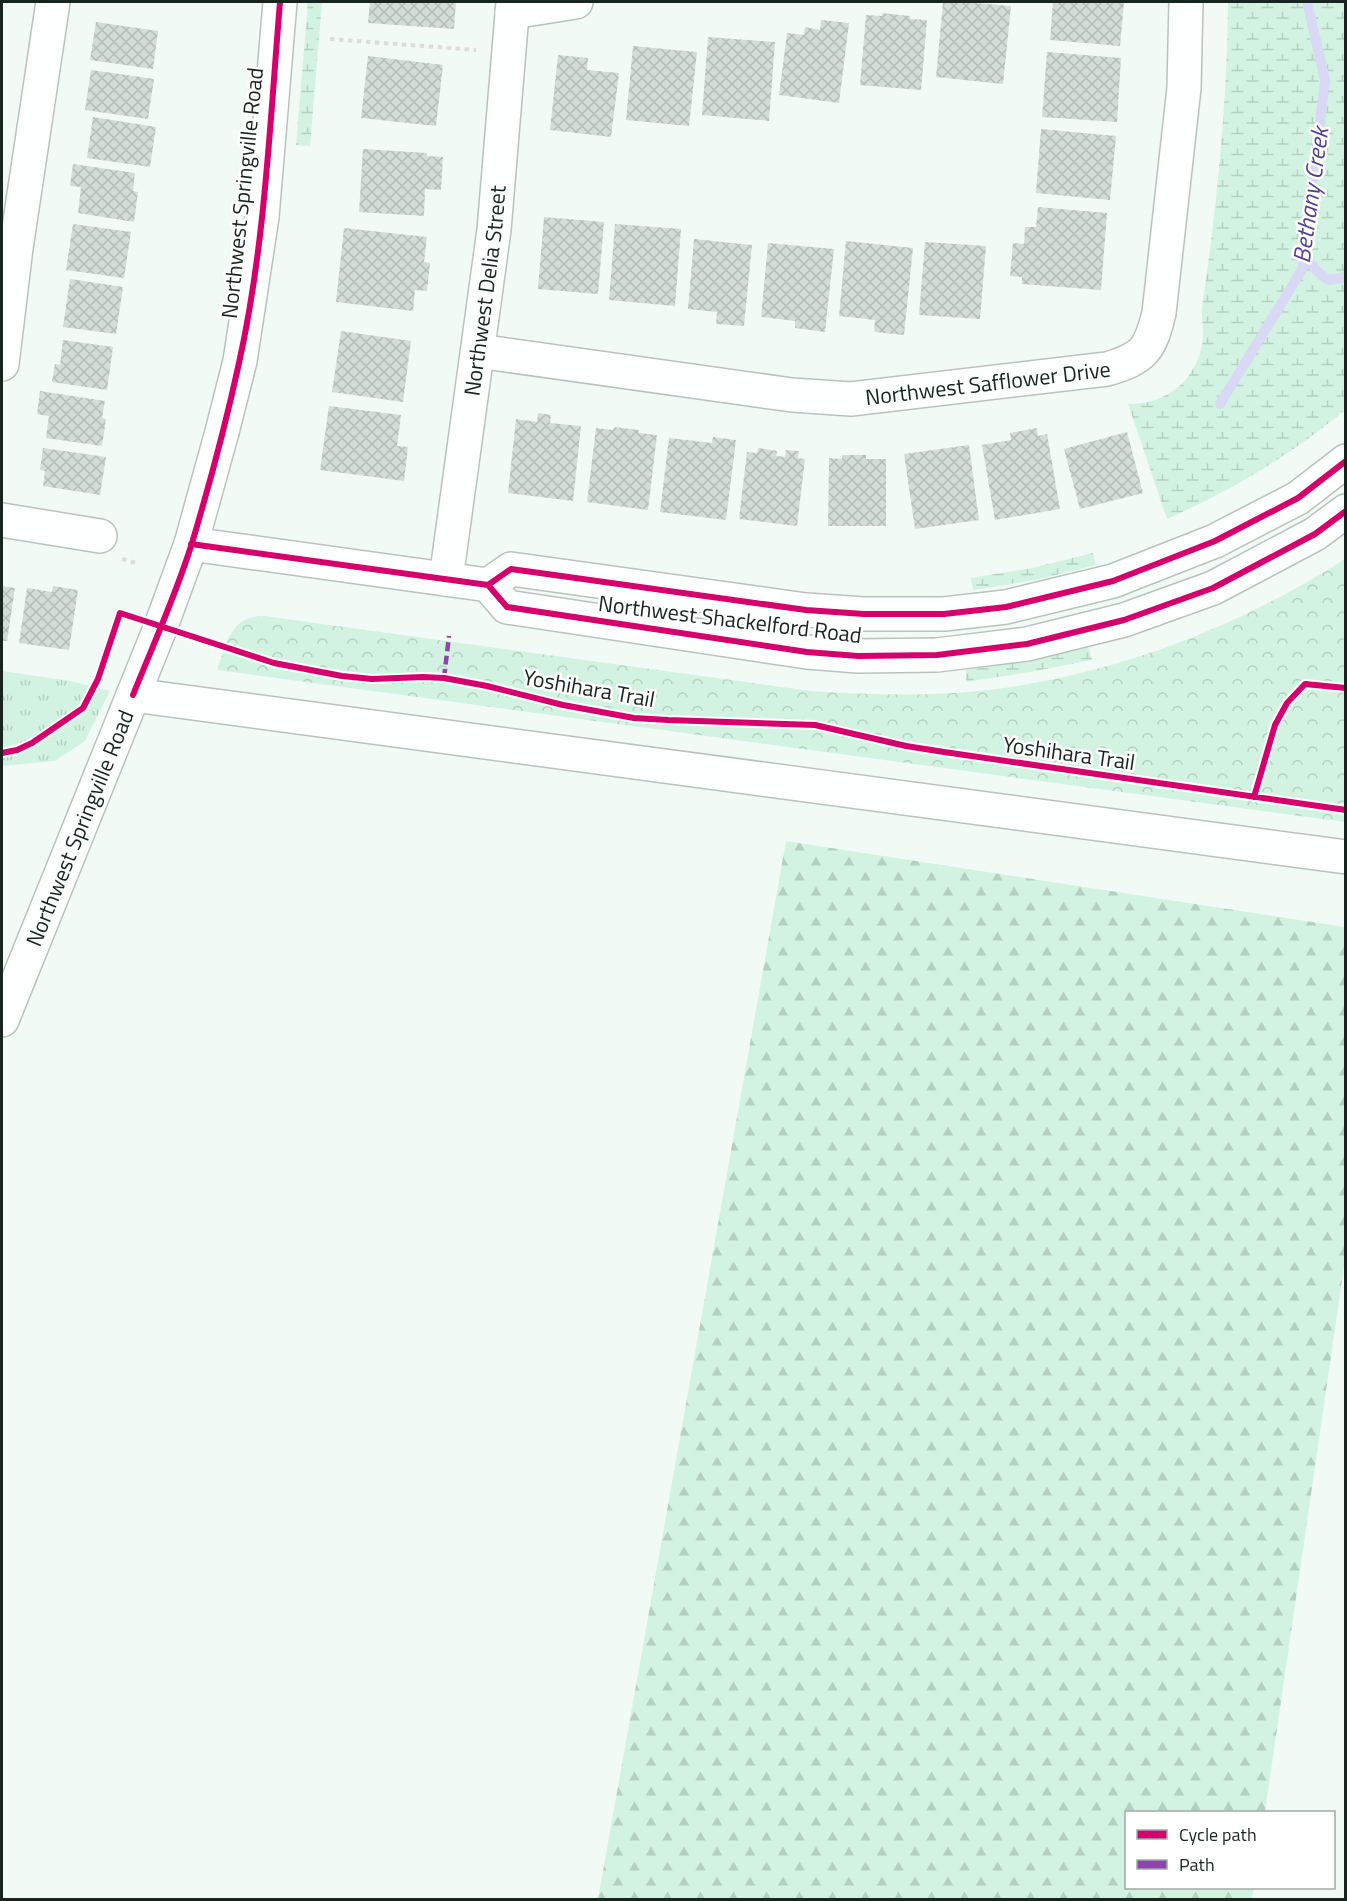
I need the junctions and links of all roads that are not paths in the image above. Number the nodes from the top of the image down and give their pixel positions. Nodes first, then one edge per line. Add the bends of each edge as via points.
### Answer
1 (53, 2) edge
2 (280, 2) edge
3 (576, 2) edge
4 (1186, 2) edge
5 (513, 7) edge
6 (9, 247) edge
7 (478, 351) junction
8 (2, 364) edge
9 (1346, 461) edge
10 (1346, 511) edge
11 (2, 520) edge
12 (100, 536) dead end
13 (191, 544) junction
14 (446, 579) junction
15 (488, 585) junction
16 (133, 695) junction
17 (1346, 857) edge
18 (2, 1020) edge

1 - 6 street
2 - 13 street, Northwest Springville Road via 262,217 240,361
3 - 5 street
4 - 7 street, Northwest Safflower Drive via 1184,88 1159,313 1154,334 1137,358 1107,369 851,399 792,395
5 - 7 street, Northwest Delia Street via 494,230
6 - 8 street
7 - 14 street, Northwest Delia Street
9 - 15 street, Northwest Shackelford Road via 1298,498 1215,541 1113,581 1006,607 944,614 806,610 511,569
10 - 15 street, Northwest Shackelford Road via 1315,534 1213,588 1136,616 1027,644 937,655 807,652 518,609 507,607
11 - 12 street
13 - 14 street
13 - 16 street, Northwest Springville Road
14 - 15 street
16 - 17 street
16 - 18 street, Northwest Springville Road

